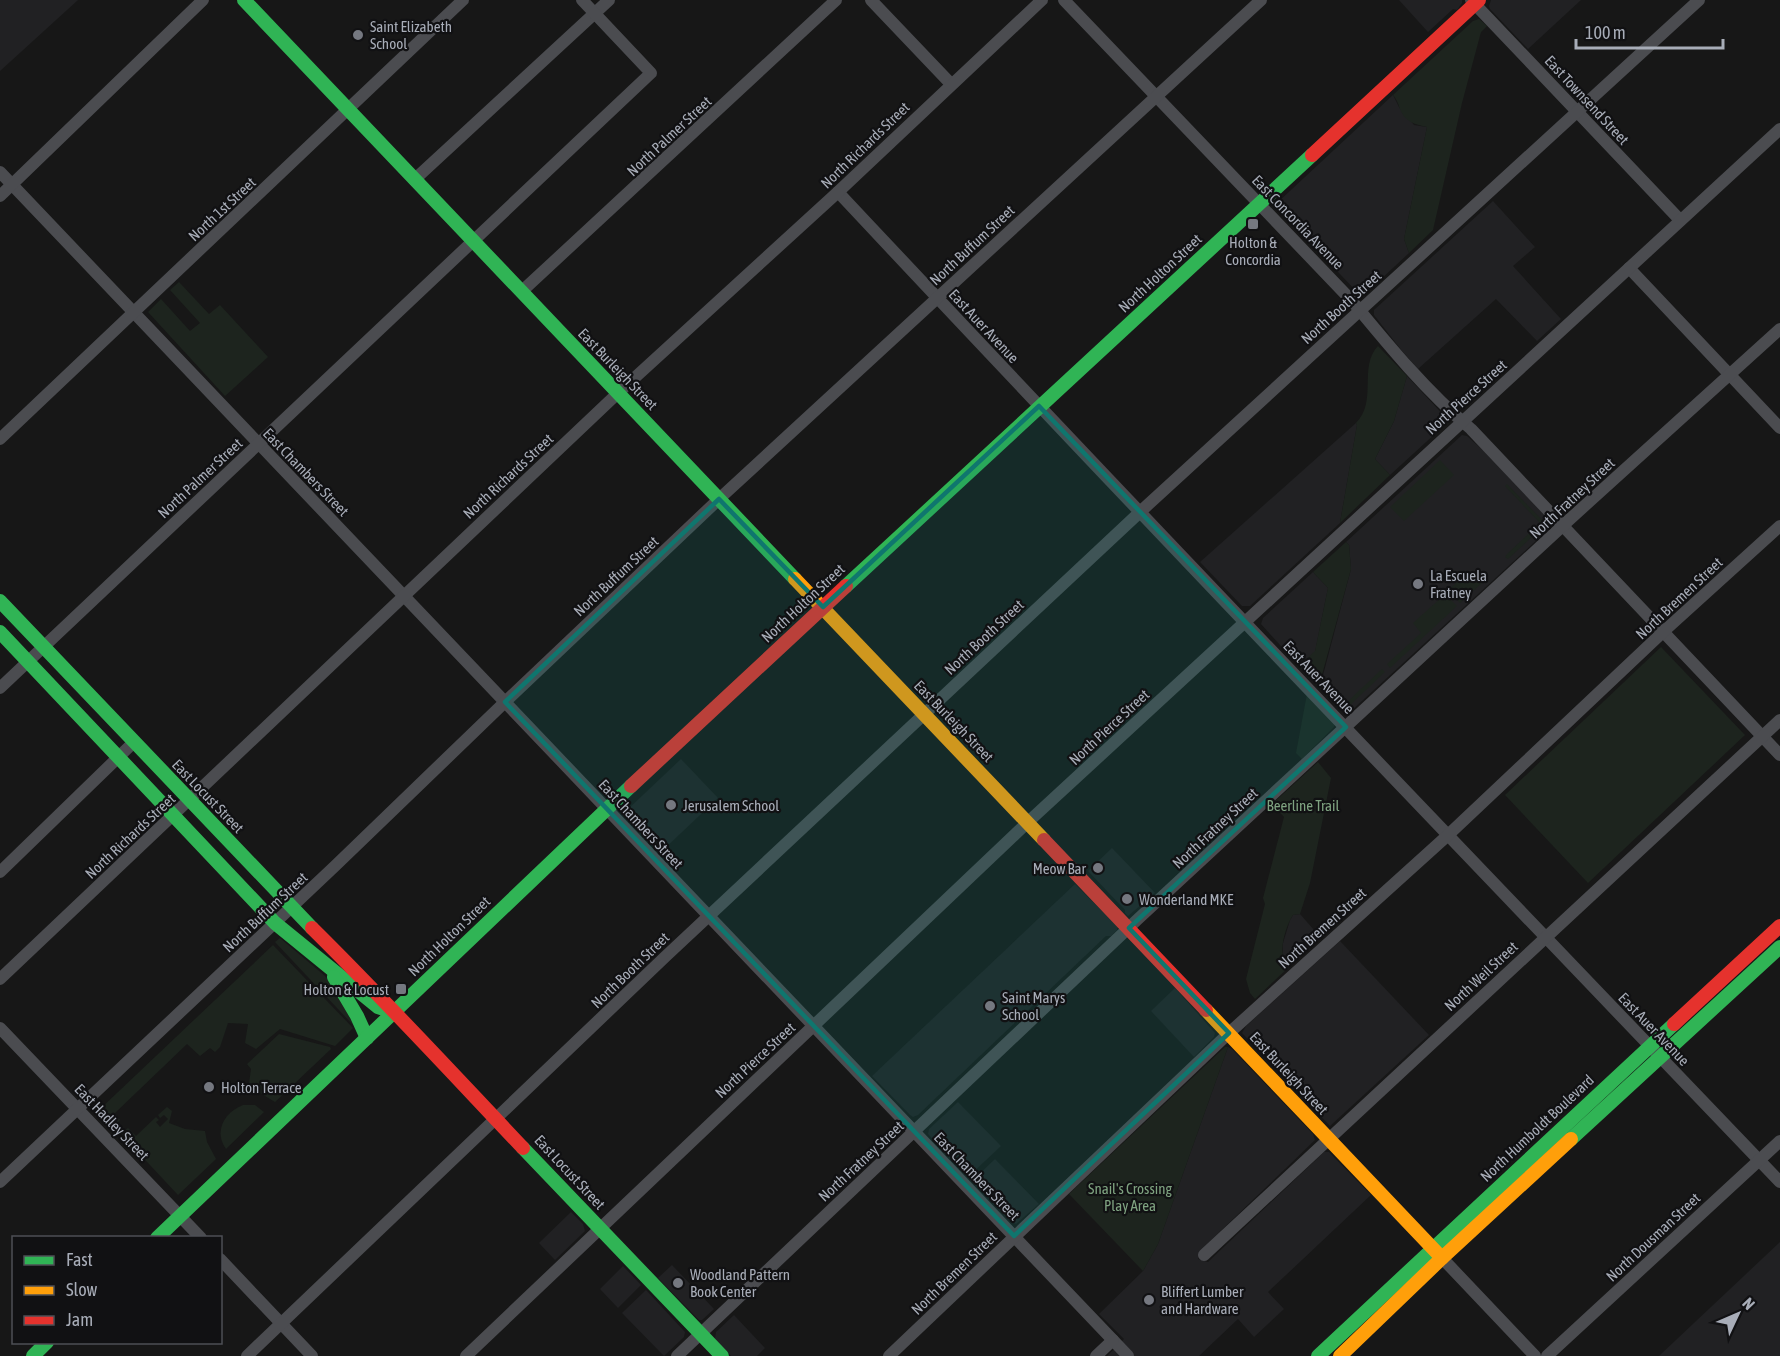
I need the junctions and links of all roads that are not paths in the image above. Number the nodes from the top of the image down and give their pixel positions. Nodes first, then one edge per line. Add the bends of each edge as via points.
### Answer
1 (203, 0) edge
2 (243, 0) edge
3 (463, 0) edge
4 (582, 0) edge
5 (609, 0) edge
6 (836, 0) edge
7 (871, 0) edge
8 (1042, 0) edge
9 (1064, 0) edge
10 (1261, 0) edge
11 (1699, 0) edge
12 (1475, 1) edge
13 (595, 13) junction
14 (951, 84) junction
15 (1156, 96) junction
16 (347, 110) junction
17 (1577, 112) junction
18 (1780, 129) edge
19 (0, 172) edge
20 (414, 180) junction
21 (12, 184) junction
22 (838, 192) junction
23 (0, 196) edge
24 (1259, 204) junction
25 (1680, 220) junction
26 (473, 241) junction
27 (1629, 268) junction
28 (521, 292) junction
29 (938, 298) junction
30 (1360, 310) junction
31 (133, 313) junction
32 (1780, 329) edge
33 (1729, 375) junction
34 (618, 393) junction
35 (1039, 406) junction
36 (1462, 421) junction
37 (1780, 428) edge
38 (0, 439) edge
39 (258, 444) junction
40 (719, 499) junction
41 (1140, 512) junction
42 (1563, 526) junction
43 (1780, 526) edge
44 (404, 595) junction
45 (0, 601) edge
46 (823, 607) junction
47 (1245, 622) junction
48 (0, 632) edge
49 (1663, 632) junction
50 (44, 647) junction
51 (28, 662) junction
52 (0, 688) edge
53 (505, 702) junction
54 (924, 714) junction
55 (1780, 720) edge
56 (1346, 727) junction
57 (1762, 736) junction
58 (134, 742) junction
59 (1780, 755) edge
60 (118, 757) junction
61 (189, 801) junction
62 (606, 809) junction
63 (174, 815) junction
64 (1028, 822) junction
65 (1447, 836) junction
66 (0, 872) edge
67 (291, 908) junction
68 (709, 917) junction
69 (275, 923) junction
70 (1780, 926) edge
71 (1129, 928) junction
72 (1545, 938) junction
73 (1780, 947) edge
74 (327, 966) junction
75 (0, 979) edge
76 (393, 1012) junction
77 (813, 1026) junction
78 (0, 1028) edge
79 (1229, 1033) junction
80 (367, 1038) junction
81 (1650, 1047) junction
82 (1660, 1057) junction
83 (78, 1108) junction
84 (497, 1119) junction
85 (914, 1132) junction
86 (1328, 1138) junction
87 (1780, 1141) edge
88 (1759, 1160) junction
89 (0, 1182) edge
90 (1780, 1182) edge
91 (180, 1215) junction
92 (600, 1228) junction
93 (159, 1236) edge
94 (199, 1236) edge
95 (1014, 1236) junction
96 (1437, 1253) junction
97 (1204, 1255) dead end
98 (222, 1261) edge
99 (281, 1324) junction
100 (701, 1334) junction
101 (1113, 1340) junction
102 (45, 1344) edge
103 (1323, 1354) edge
104 (33, 1356) edge
105 (247, 1356) edge
106 (312, 1356) edge
107 (466, 1356) edge
108 (677, 1356) edge
109 (722, 1356) edge
110 (889, 1356) edge
111 (1096, 1356) edge
112 (1128, 1356) edge
113 (1340, 1356) edge
114 (1534, 1356) edge
115 (1547, 1356) edge

1 - 21 street
2 - 16 main road, East Burleigh Street
3 - 16 street, North 1st Street
4 - 13 street
5 - 13 street
6 - 28 street, North Palmer Street
7 - 14 street
8 - 14 street, North Richards Street
9 - 15 street, East Concordia Avenue
10 - 15 street, North Buffum Street
11 - 17 street, North Booth Street
12 - 17 street, East Townsend Street
12 - 24 main road, North Holton Street
13 - 20 street
13 - 26 street, North Palmer Street via 651,73
14 - 22 street, North Richards Street
15 - 24 street, East Concordia Avenue
15 - 29 street, North Buffum Street
16 - 20 main road, East Burleigh Street
16 - 31 street, North 1st Street
17 - 25 street, East Townsend Street
17 - 30 street, North Booth Street
18 - 25 street, North Pierce Street
19 - 21 street, East Chambers Street
20 - 26 main road, East Burleigh Street
21 - 23 street
21 - 31 street, East Chambers Street
22 - 29 street, East Auer Avenue
22 - 34 street, North Richards Street
24 - 30 street, East Concordia Avenue
24 - 35 main road, North Holton Street
25 - 27 street, North Pierce Street
26 - 28 main road, East Burleigh Street
26 - 39 street, North Palmer Street
27 - 33 street
27 - 36 street, North Pierce Street
28 - 34 main road, East Burleigh Street
29 - 35 street, East Auer Avenue
29 - 40 street, North Buffum Street
30 - 36 street, East Concordia Avenue via 1393,351
30 - 41 street, North Booth Street
31 - 38 street, North 1st Street
31 - 39 street, East Chambers Street
32 - 33 street, North Fratney Street
33 - 37 street
33 - 42 street, North Fratney Street
34 - 40 main road, East Burleigh Street
34 - 44 street, North Richards Street
35 - 41 street, East Auer Avenue
35 - 46 main road, North Holton Street
36 - 42 street, East Concordia Avenue
36 - 47 street, North Pierce Street
39 - 44 street, East Chambers Street
39 - 50 street, North Palmer Street
40 - 46 main road, East Burleigh Street
40 - 53 street, North Buffum Street
41 - 47 street, East Auer Avenue
41 - 54 street, North Booth Street
42 - 49 street, East Concordia Avenue
42 - 56 street, North Fratney Street
43 - 49 street, North Bremen Street
44 - 53 street, East Chambers Street
44 - 61 street, North Richards Street
45 - 50 main road, East Locust Street
46 - 54 main road, East Burleigh Street
46 - 62 main road, North Holton Street
47 - 56 street, East Auer Avenue
47 - 64 street, North Pierce Street
48 - 51 main road, East Locust Street
49 - 57 street, East Concordia Avenue
49 - 65 street, North Bremen Street
50 - 51 street, North Palmer Street
50 - 58 main road, East Locust Street
51 - 52 street, North Palmer Street
51 - 60 main road, East Locust Street
53 - 62 street, East Chambers Street
53 - 67 street, North Buffum Street
54 - 64 main road, East Burleigh Street
54 - 68 street, North Booth Street
55 - 57 street, North Weil Street
56 - 65 street, East Auer Avenue
56 - 71 street, North Fratney Street
57 - 59 street, East Concordia Avenue
57 - 72 street, North Weil Street
58 - 60 street
58 - 61 main road, East Locust Street
60 - 63 main road, East Locust Street
60 - 66 street
61 - 63 street, North Richards Street
61 - 67 main road, East Locust Street
62 - 68 street, East Chambers Street
62 - 76 main road, North Holton Street
63 - 69 main road, East Locust Street
63 - 75 street, North Richards Street
64 - 71 main road, East Burleigh Street
64 - 77 street, North Pierce Street
65 - 72 street, East Auer Avenue
65 - 79 street, North Bremen Street
67 - 69 street, North Buffum Street
67 - 76 main road, East Locust Street
68 - 77 street, East Chambers Street
68 - 84 street, North Booth Street
69 - 74 main road, East Locust Street
69 - 83 street, North Buffum Street
70 - 81 main road, North Humboldt Boulevard
71 - 79 main road, East Burleigh Street
71 - 85 street, North Fratney Street
72 - 81 street, East Auer Avenue
72 - 86 street, North Weil Street
73 - 82 main road, North Humboldt Boulevard
74 - 76 main road, East Locust Street via 378,1007
74 - 80 main road
76 - 80 main road, North Holton Street
76 - 84 main road, East Locust Street
77 - 85 street, East Chambers Street
77 - 92 street, North Pierce Street
78 - 83 street, East Hadley Street
79 - 86 main road, East Burleigh Street
79 - 95 street, North Bremen Street
80 - 91 main road, North Holton Street
81 - 82 street, East Auer Avenue
81 - 96 main road, North Humboldt Boulevard
82 - 88 street, East Auer Avenue
82 - 96 main road, North Humboldt Boulevard
83 - 89 street, North Buffum Street
83 - 91 street, East Hadley Street
84 - 92 main road, East Locust Street
84 - 99 street, North Booth Street
85 - 95 street, East Chambers Street
85 - 100 street, North Fratney Street
86 - 96 main road, East Burleigh Street
86 - 97 street, North Weil Street
87 - 88 street, North Dousman Street
88 - 90 street, East Auer Avenue
88 - 115 street, North Dousman Street
91 - 93 main road, North Holton Street
91 - 94 street, East Hadley Street
92 - 100 main road, East Locust Street
92 - 107 street, North Pierce Street
95 - 101 street, East Chambers Street
95 - 110 street, North Bremen Street
96 - 103 main road, North Humboldt Boulevard
96 - 113 main road, North Humboldt Boulevard
96 - 114 street, East Burleigh Street
98 - 99 street
99 - 105 street, North Booth Street
99 - 106 street
100 - 108 street, North Fratney Street
100 - 109 main road, East Locust Street
101 - 111 street
101 - 112 street, East Chambers Street
102 - 104 main road

